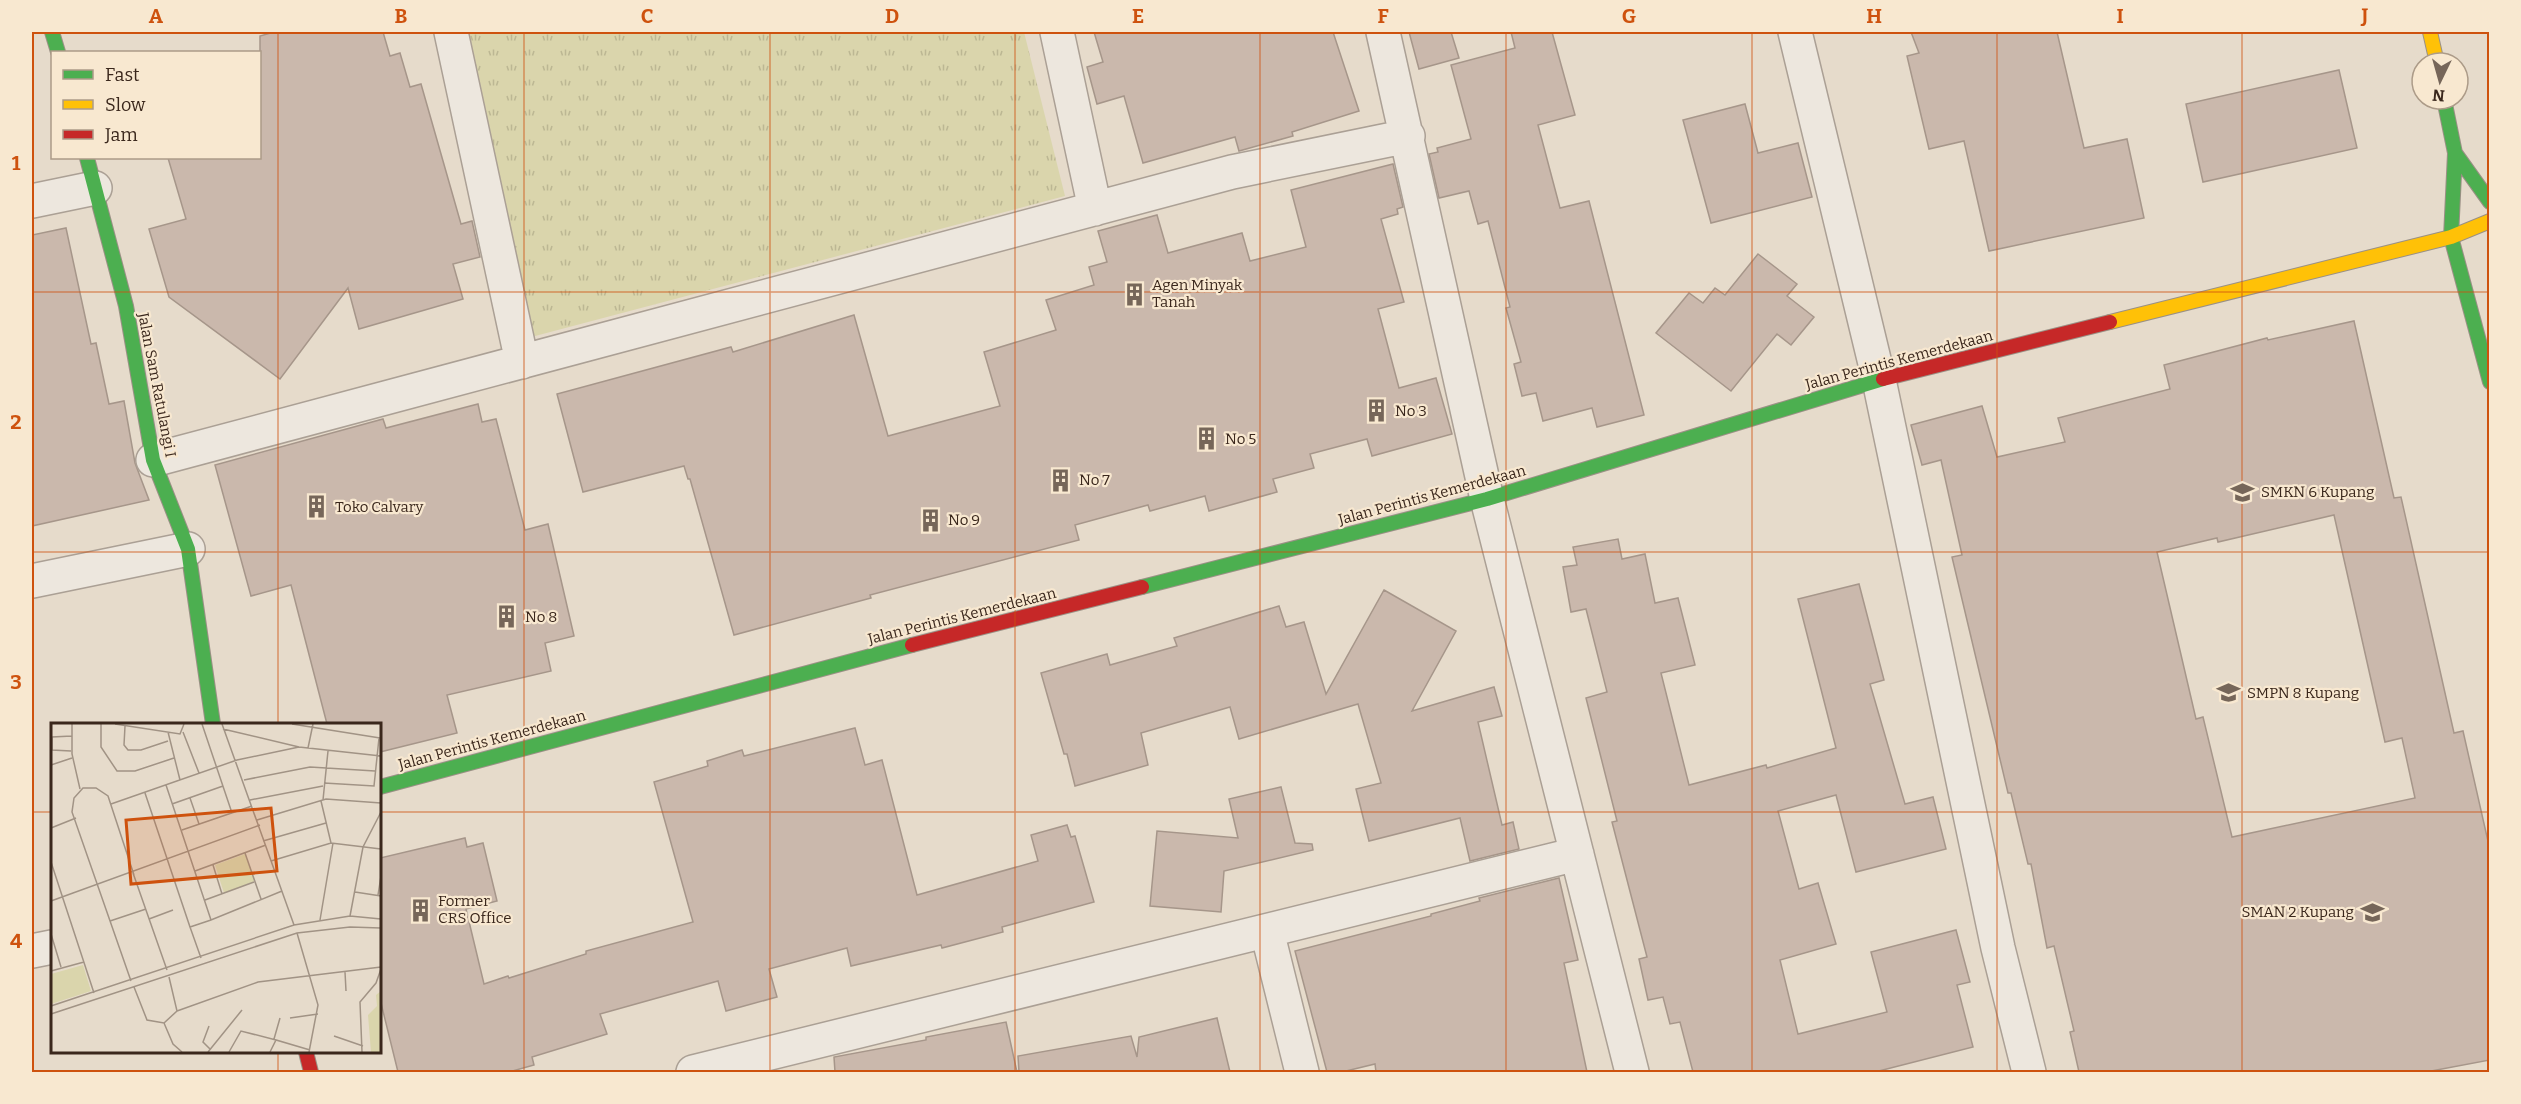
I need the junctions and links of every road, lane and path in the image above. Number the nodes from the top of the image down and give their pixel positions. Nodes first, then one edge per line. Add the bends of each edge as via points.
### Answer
1 (52, 32) edge
2 (451, 32) edge
3 (1057, 32) edge
4 (1383, 32) edge
5 (1795, 32) edge
6 (2430, 32) edge
7 (58, 51) edge
8 (2434, 51) edge
9 (2446, 111) edge
10 (1408, 136) junction
11 (2455, 153) junction
12 (91, 173) edge
13 (32, 201) edge
14 (2490, 202) edge
15 (1095, 208) junction
16 (2490, 221) edge
17 (2451, 237) junction
18 (522, 362) junction
19 (1879, 380) junction
20 (2490, 382) edge
21 (153, 460) junction
22 (1487, 499) junction
23 (188, 549) junction
24 (32, 581) edge
25 (213, 723) edge
26 (381, 787) edge
27 (1577, 854) junction
28 (1267, 931) junction
29 (51, 947) edge
30 (32, 951) edge
31 (306, 1053) edge
32 (311, 1072) edge
33 (693, 1072) edge
34 (1302, 1072) edge
35 (1632, 1072) edge
36 (2029, 1072) edge

1 - 7 main road
2 - 18 street
3 - 15 street
4 - 10 street
5 - 19 street
6 - 8 main road
9 - 11 main road
10 - 15 street via 1232,172
10 - 22 street
11 - 14 main road
11 - 17 main road
12 - 13 street
12 - 21 main road, Jalan Sam Ratulangi I via 126,306
15 - 18 street
16 - 17 main road, Jalan Perintis Kemerdekaan
17 - 19 main road, Jalan Perintis Kemerdekaan
17 - 20 main road
18 - 21 street
19 - 22 main road, Jalan Perintis Kemerdekaan
19 - 36 street via 1998,948
21 - 23 main road, Jalan Sam Ratulangi I
22 - 26 main road, Jalan Perintis Kemerdekaan via 893,650
22 - 27 street
23 - 24 street
23 - 25 main road, Jalan Sam Ratulangi I
27 - 28 street
27 - 35 street
28 - 33 street
28 - 34 street
29 - 30 street
31 - 32 main road

